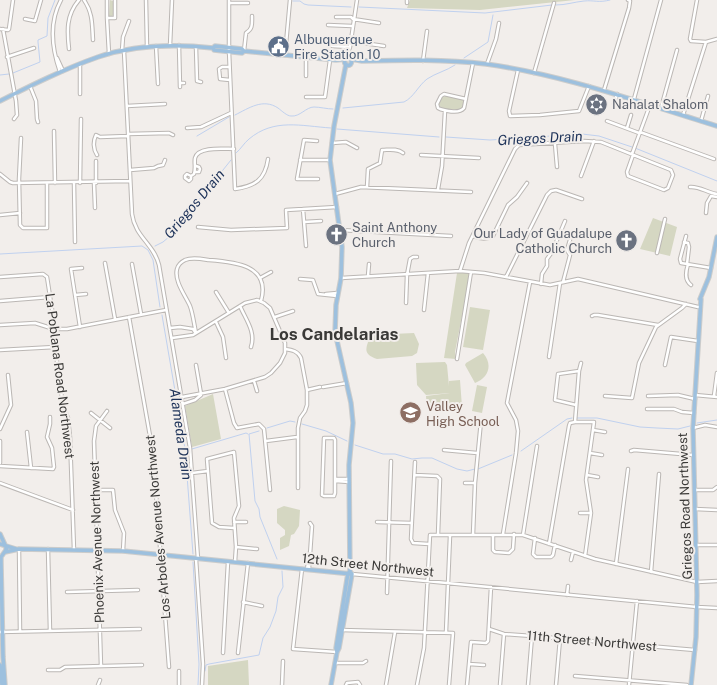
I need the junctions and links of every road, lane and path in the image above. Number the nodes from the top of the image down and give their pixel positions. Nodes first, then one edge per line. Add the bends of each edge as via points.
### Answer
1 (13, 0) edge
2 (40, 0) edge
3 (60, 0) edge
4 (79, 0) edge
5 (84, 0) edge
6 (108, 0) edge
7 (115, 0) edge
8 (146, 0) edge
9 (172, 0) edge
10 (290, 0) edge
11 (357, 0) edge
12 (628, 0) edge
13 (661, 0) edge
14 (697, 0) edge
15 (229, 1) edge
16 (248, 3) dead end
17 (554, 3) dead end
18 (252, 16) dead end
19 (336, 16) dead end
20 (107, 18) junction
21 (25, 19) dead end
22 (353, 19) junction
23 (129, 21) dead end
24 (379, 23) dead end
25 (499, 23) dead end
26 (328, 25) dead end
27 (352, 26) junction
28 (2, 29) edge
29 (427, 31) dead end
30 (717, 39) edge
31 (93, 40) dead end
32 (350, 41) junction
33 (706, 42) junction
34 (179, 45) junction
35 (156, 46) junction
36 (170, 46) junction
37 (196, 46) junction
38 (332, 46) dead end
39 (384, 46) dead end
40 (147, 47) junction
41 (34, 48) dead end
42 (349, 48) junction
43 (70, 49) dead end
44 (229, 50) junction
45 (677, 50) dead end
46 (123, 51) junction
47 (244, 51) junction
48 (109, 54) junction
49 (285, 55) junction
50 (7, 57) junction
51 (306, 58) junction
52 (330, 60) junction
53 (423, 61) junction
54 (348, 62) junction
55 (473, 63) junction
56 (80, 64) junction
57 (487, 65) junction
58 (229, 67) junction
59 (518, 70) junction
60 (62, 72) junction
61 (534, 74) junction
62 (306, 76) dead end
63 (230, 80) junction
64 (201, 82) dead end
65 (184, 83) dead end
66 (158, 84) dead end
67 (30, 86) junction
68 (590, 86) junction
69 (604, 90) junction
70 (14, 94) junction
71 (80, 94) dead end
72 (617, 94) junction
73 (708, 96) dead end
74 (306, 97) dead end
75 (466, 99) junction
76 (634, 99) junction
77 (0, 100) edge
78 (165, 104) dead end
79 (614, 104) dead end
80 (650, 104) junction
81 (127, 106) junction
82 (661, 108) junction
83 (445, 110) junction
84 (232, 113) junction
85 (632, 115) dead end
86 (683, 115) junction
87 (14, 119) dead end
88 (81, 119) dead end
89 (607, 121) dead end
90 (701, 121) junction
91 (38, 122) dead end
92 (717, 126) edge
93 (187, 128) dead end
94 (627, 128) junction
95 (54, 131) dead end
96 (640, 133) junction
97 (128, 135) junction
98 (173, 135) dead end
99 (21, 138) dead end
100 (317, 141) dead end
101 (594, 142) junction
102 (332, 143) junction
103 (555, 144) junction
104 (357, 148) dead end
105 (234, 149) junction
106 (403, 153) dead end
107 (97, 154) dead end
108 (632, 154) junction
109 (422, 155) dead end
110 (442, 156) junction
111 (479, 158) dead end
112 (268, 159) dead end
113 (714, 159) dead end
114 (165, 160) dead end
115 (300, 160) junction
116 (330, 160) junction
117 (96, 161) dead end
118 (557, 166) dead end
119 (130, 170) junction
120 (0, 174) edge
121 (191, 176) dead end
122 (581, 176) dead end
123 (318, 179) dead end
124 (130, 181) junction
125 (47, 183) junction
126 (55, 183) junction
127 (74, 183) junction
128 (80, 183) junction
129 (95, 183) junction
130 (528, 183) dead end
131 (20, 184) junction
132 (367, 186) junction
133 (690, 187) dead end
134 (438, 190) junction
135 (471, 192) dead end
136 (335, 194) junction
137 (717, 196) edge
138 (582, 199) dead end
139 (337, 207) junction
140 (95, 208) dead end
141 (303, 209) junction
142 (20, 213) junction
143 (706, 213) dead end
144 (0, 215) edge
145 (665, 219) dead end
146 (321, 221) dead end
147 (565, 221) dead end
148 (304, 222) junction
149 (198, 227) dead end
150 (340, 230) junction
151 (572, 234) dead end
152 (451, 236) dead end
153 (473, 236) junction
154 (686, 236) dead end
155 (717, 237) edge
156 (75, 242) dead end
157 (684, 242) junction
158 (306, 246) dead end
159 (656, 253) dead end
160 (417, 257) dead end
161 (105, 263) dead end
162 (132, 264) dead end
163 (369, 264) dead end
164 (687, 264) junction
165 (82, 268) dead end
166 (711, 268) junction
167 (460, 271) junction
168 (271, 272) dead end
169 (471, 272) junction
170 (428, 273) junction
171 (408, 274) junction
172 (368, 276) junction
173 (506, 276) junction
174 (0, 277) edge
175 (260, 278) junction
176 (341, 278) junction
177 (300, 279) dead end
178 (530, 282) junction
179 (562, 283) junction
180 (541, 284) junction
181 (691, 285) dead end
182 (216, 292) dead end
183 (86, 294) dead end
184 (75, 295) junction
185 (337, 295) junction
186 (50, 297) junction
187 (0, 301) edge
188 (260, 301) junction
189 (406, 303) dead end
190 (686, 304) junction
191 (240, 306) junction
192 (699, 307) junction
193 (166, 310) junction
194 (424, 310) dead end
195 (293, 311) dead end
196 (229, 313) junction
197 (142, 314) junction
198 (592, 316) dead end
199 (129, 317) junction
200 (275, 317) junction
201 (115, 319) junction
202 (216, 322) junction
203 (0, 325) edge
204 (658, 325) junction
205 (80, 327) junction
206 (170, 328) junction
207 (54, 329) junction
208 (196, 333) junction
209 (172, 338) junction
210 (698, 341) junction
211 (55, 347) junction
212 (251, 347) dead end
213 (285, 349) junction
214 (0, 350) edge
215 (549, 357) dead end
216 (226, 358) dead end
217 (457, 359) dead end
218 (581, 363) dead end
219 (196, 365) dead end
220 (665, 365) dead end
221 (579, 371) junction
222 (717, 373) edge
223 (8, 375) dead end
224 (254, 381) junction
225 (347, 383) junction
226 (225, 389) junction
227 (307, 390) junction
228 (257, 391) dead end
229 (202, 394) junction
230 (605, 396) dead end
231 (648, 396) dead end
232 (716, 396) edge
233 (695, 397) junction
234 (182, 398) junction
235 (183, 404) junction
236 (576, 406) junction
237 (647, 409) dead end
238 (107, 411) dead end
239 (91, 413) dead end
240 (694, 413) junction
241 (50, 417) dead end
242 (101, 420) junction
243 (481, 421) dead end
244 (575, 422) junction
245 (717, 426) edge
246 (110, 428) dead end
247 (693, 428) junction
248 (0, 429) edge
249 (594, 430) junction
250 (26, 432) dead end
251 (605, 432) dead end
252 (297, 437) junction
253 (0, 441) edge
254 (266, 441) junction
255 (537, 446) dead end
256 (444, 450) dead end
257 (632, 451) dead end
258 (477, 453) junction
259 (590, 453) junction
260 (602, 455) dead end
261 (693, 455) junction
262 (391, 461) dead end
263 (415, 462) dead end
264 (0, 463) edge
265 (0, 466) edge
266 (31, 468) junction
267 (628, 469) dead end
268 (208, 471) junction
269 (192, 473) junction
270 (659, 474) dead end
271 (414, 475) junction
272 (587, 475) junction
273 (598, 477) dead end
274 (335, 480) junction
275 (349, 480) junction
276 (0, 483) edge
277 (464, 483) dead end
278 (475, 483) junction
279 (717, 487) edge
280 (298, 488) dead end
281 (96, 490) junction
282 (270, 490) dead end
283 (694, 490) junction
284 (694, 509) junction
285 (73, 510) junction
286 (717, 510) edge
287 (580, 513) dead end
288 (591, 513) junction
289 (234, 522) junction
290 (246, 522) dead end
291 (377, 522) dead end
292 (389, 522) junction
293 (310, 523) dead end
294 (412, 523) junction
295 (234, 528) junction
296 (0, 534) edge
297 (503, 534) junction
298 (514, 534) junction
299 (438, 535) junction
300 (473, 535) junction
301 (493, 535) junction
302 (523, 535) junction
303 (450, 536) junction
304 (535, 538) junction
305 (0, 544) edge
306 (429, 544) junction
307 (549, 544) junction
308 (554, 545) junction
309 (696, 545) junction
310 (717, 545) edge
311 (5, 546) junction
312 (236, 547) junction
313 (18, 549) junction
314 (48, 549) junction
315 (257, 549) dead end
316 (74, 550) junction
317 (97, 550) junction
318 (123, 551) junction
319 (573, 552) junction
320 (3, 553) edge
321 (161, 555) junction
322 (585, 556) junction
323 (197, 559) junction
324 (571, 560) dead end
325 (228, 562) junction
326 (235, 562) junction
327 (248, 563) junction
328 (616, 564) junction
329 (302, 569) junction
330 (308, 569) junction
331 (651, 572) junction
332 (350, 573) junction
333 (387, 577) junction
334 (427, 581) junction
335 (717, 581) edge
336 (697, 582) junction
337 (447, 583) junction
338 (568, 586) dead end
339 (491, 587) junction
340 (0, 589) edge
341 (138, 590) dead end
342 (99, 591) junction
343 (67, 592) dead end
344 (387, 593) dead end
345 (567, 594) junction
346 (637, 601) junction
347 (243, 602) junction
348 (262, 606) dead end
349 (697, 607) junction
350 (717, 608) edge
351 (100, 629) junction
352 (140, 629) dead end
353 (489, 629) junction
354 (50, 630) junction
355 (341, 630) junction
356 (20, 631) junction
357 (1, 632) edge
358 (395, 632) junction
359 (425, 632) junction
360 (446, 632) junction
361 (504, 634) junction
362 (532, 636) junction
363 (560, 639) junction
364 (632, 644) junction
365 (695, 650) junction
366 (337, 652) junction
367 (223, 653) dead end
368 (238, 653) dead end
369 (283, 661) dead end
370 (366, 661) dead end
371 (335, 663) junction
372 (469, 664) junction
373 (0, 665) edge
374 (142, 665) dead end
375 (484, 665) dead end
376 (101, 666) junction
377 (169, 668) dead end
378 (48, 670) dead end
379 (179, 671) dead end
380 (1, 672) edge
381 (575, 676) dead end
382 (100, 680) dead end
383 (630, 681) junction
384 (2, 685) edge
385 (5, 685) edge
386 (98, 685) edge
387 (179, 685) edge
388 (202, 685) edge
389 (282, 685) edge
390 (332, 685) edge
391 (346, 685) edge
392 (360, 685) edge
393 (386, 685) edge
394 (417, 685) edge
395 (449, 685) edge
396 (468, 685) edge
397 (500, 685) edge
398 (528, 685) edge
399 (556, 685) edge
400 (629, 685) edge
401 (687, 685) edge
402 (691, 685) edge

1 - 28 street via 10,29
2 - 21 street via 35,21
3 - 60 street via 52,26
4 - 43 street via 69,16 67,27
5 - 31 street via 92,13
6 - 20 street
7 - 20 street via 115,18
8 - 40 street
9 - 36 street
10 - 49 street
11 - 22 street
12 - 69 street via 630,1
13 - 76 street
14 - 33 street via 690,40
15 - 16 street
15 - 44 street
17 - 61 street
18 - 47 street via 252,26 246,33
19 - 22 street
20 - 48 street
22 - 24 street
22 - 27 street
23 - 46 street via 124,32
25 - 57 street
26 - 27 street
27 - 32 street
28 - 50 street
29 - 53 street
30 - 33 street
32 - 39 street
32 - 42 street
33 - 86 street
34 - 36 main road
34 - 37 main road
34 - 65 street via 180,85
35 - 36 main road
35 - 40 main road
35 - 66 street
37 - 44 main road
37 - 64 street via 196,81
38 - 42 street
40 - 46 main road
41 - 50 street
42 - 54 street
44 - 47 main road via 242,53
44 - 58 street
45 - 82 street
46 - 48 main road
46 - 81 street
47 - 49 main road
48 - 56 main road
49 - 51 main road
50 - 70 street
51 - 52 main road
51 - 62 street
52 - 54 main road
52 - 74 street via 325,97
53 - 54 main road
53 - 55 main road
54 - 102 main road
55 - 57 main road
55 - 75 street
56 - 60 main road
56 - 71 street
57 - 59 main road
58 - 63 street
58 - 63 street via 219,69 220,79
59 - 61 main road
59 - 68 street via 510,116 579,111
60 - 67 main road
61 - 68 main road
63 - 84 street
67 - 70 main road
67 - 91 street via 35,98
68 - 69 main road
69 - 72 main road
70 - 77 main road
70 - 87 street via 17,112
72 - 76 main road
72 - 79 street
73 - 90 street
75 - 83 street via 464,108 459,112
75 - 83 street via 444,94 437,104 440,110
76 - 80 main road
78 - 81 street
80 - 82 main road
80 - 96 street
81 - 97 street
82 - 86 main road
83 - 110 street
84 - 93 street via 201,127
84 - 105 street
85 - 94 street
86 - 90 main road
88 - 128 street
89 - 94 street
90 - 92 main road
94 - 96 street
95 - 126 street
96 - 108 street
96 - 113 street
97 - 98 street
97 - 107 street via 96,135 94,151
97 - 119 street
99 - 131 street
100 - 115 street via 304,140
101 - 103 street
101 - 108 street via 601,142
101 - 122 street
102 - 104 street via 346,142
102 - 116 main road
103 - 118 street
103 - 153 street via 524,144 515,149
105 - 112 street via 235,189 258,182 264,174
105 - 121 street via 202,150 196,157 199,172
106 - 132 street via 382,150 380,164 368,169
108 - 108 street via 672,170 673,175 668,188 664,190 628,176
109 - 110 street
110 - 111 street
110 - 134 street
114 - 119 street via 163,165 154,168
115 - 116 street
115 - 123 street via 298,179
116 - 136 main road
117 - 129 street
119 - 124 street
120 - 131 street via 10,182
124 - 129 street
124 - 193 street via 133,223 156,255
125 - 126 street
125 - 131 street
125 - 142 street via 47,228 23,228 20,225
126 - 127 street
127 - 128 street
127 - 156 street
128 - 129 street
129 - 140 street
130 - 153 street via 508,205 493,236 482,239
131 - 142 street
132 - 134 street
132 - 136 street
133 - 137 street via 694,186
134 - 135 street
136 - 139 main road
137 - 143 street via 711,196 709,199
138 - 173 street via 556,190 547,195
139 - 141 street
139 - 150 main road
141 - 148 street
141 - 149 street via 286,210 287,228 231,230
142 - 144 street
145 - 159 street
146 - 148 street
147 - 180 street via 542,274
148 - 158 street
150 - 152 street
150 - 176 main road
151 - 179 street via 567,250 570,255
153 - 167 street
154 - 157 street
155 - 166 main road, Griegos Road Northwest
157 - 164 street via 689,246
157 - 164 street via 680,261
160 - 171 street via 410,259
161 - 201 street
162 - 197 street
163 - 172 street
164 - 166 street
164 - 181 street via 687,281
165 - 184 street via 71,270
166 - 192 main road, Griegos Road Northwest
167 - 169 street
167 - 170 street
168 - 175 street
169 - 173 street
169 - 217 street
170 - 171 street
170 - 194 street
171 - 172 street
171 - 189 street
172 - 176 street
173 - 178 street
174 - 186 street, La Poblana Road Northwest via 46,275
175 - 188 street via 263,290
175 - 208 street via 250,268 240,265 190,259 183,261 178,266 176,274 190,305
176 - 185 main road
177 - 185 street via 315,281 317,293
178 - 180 street
178 - 297 street via 507,403 516,420 518,431
179 - 180 street
179 - 190 street via 578,279
179 - 215 street
182 - 196 street
183 - 184 street
184 - 205 street
185 - 225 main road via 335,332
186 - 187 street
186 - 207 street, La Poblana Road Northwest
188 - 191 street via 249,301
188 - 200 street via 270,308
190 - 192 street
190 - 204 street
191 - 196 street
191 - 212 street via 252,333
192 - 210 main road, Griegos Road Northwest
193 - 197 street
193 - 206 street
195 - 200 street
196 - 202 street
197 - 199 street
198 - 204 street
199 - 201 street
199 - 321 street, Los Arboles Avenue Northwest via 154,453
200 - 213 street
201 - 205 street
202 - 208 street
202 - 216 street via 223,337
203 - 207 street via 35,323
204 - 230 street via 639,363 632,398
205 - 207 street
206 - 208 street via 193,329
206 - 209 street
207 - 211 street, La Poblana Road Northwest
208 - 209 street
209 - 234 street
210 - 220 street via 671,337
210 - 233 main road, Griegos Road Northwest
211 - 214 street
211 - 285 street, La Poblana Road Northwest via 69,426
213 - 224 street via 283,358 276,368
213 - 227 street via 299,354
218 - 221 street
219 - 229 street
221 - 236 street
221 - 236 street via 558,374 556,392 556,400
222 - 232 street
223 - 248 street via 10,405
224 - 226 street
224 - 228 street
225 - 227 street
225 - 275 main road via 352,423
226 - 229 street
226 - 254 street via 237,428 259,424 264,429
227 - 252 street via 307,405 300,418
229 - 234 street
229 - 235 street via 195,400
231 - 233 street
232 - 233 street
233 - 240 main road, Griegos Road Northwest
234 - 235 street
235 - 269 street
236 - 244 street
237 - 240 street via 674,409
238 - 242 street, Phoenix Avenue Northwest
239 - 242 street
240 - 247 main road, Griegos Road Northwest
241 - 266 street via 46,437 52,448 54,468
242 - 246 street
242 - 281 street, Phoenix Avenue Northwest via 94,432
243 - 258 street
244 - 249 street via 594,422
244 - 307 street via 569,426
245 - 247 street
247 - 261 main road, Griegos Road Northwest
249 - 251 street
249 - 259 street
250 - 266 street
252 - 254 street
252 - 280 street
253 - 264 street
254 - 282 street
255 - 302 street
256 - 258 street
257 - 261 street
258 - 278 street
259 - 260 street
259 - 272 street
261 - 283 main road, Griegos Road Northwest
262 - 292 street
263 - 271 street
265 - 266 street
267 - 328 street
268 - 269 street
268 - 289 street via 207,459 234,452 239,506
268 - 295 street via 212,523 218,527
269 - 323 street
270 - 331 street
271 - 294 street
271 - 299 street via 439,477
272 - 273 street
272 - 288 street
274 - 274 street via 335,440 324,438 322,495 334,496
274 - 275 street
275 - 332 main road
276 - 285 street
277 - 278 street
278 - 300 street
279 - 283 street via 713,490
281 - 317 street, Phoenix Avenue Northwest
281 - 318 street via 113,490 115,510 124,533
283 - 284 main road, Griegos Road Northwest
284 - 286 street
284 - 309 main road, Griegos Road Northwest
285 - 316 street, La Poblana Road Northwest
287 - 288 street
288 - 322 street
289 - 290 street
289 - 295 street
291 - 292 street
292 - 294 street
292 - 333 street
293 - 330 street via 312,526
294 - 306 street via 413,543
295 - 312 street
296 - 311 main road
297 - 298 street
297 - 301 street
298 - 301 street via 513,549 509,553 493,550
298 - 302 street
299 - 303 street
299 - 306 street via 430,535
300 - 301 street
300 - 303 street
302 - 304 street
303 - 337 street
304 - 307 street
304 - 308 street via 533,554 536,557 552,558
305 - 311 main road, 12th Street Northwest
306 - 334 street
307 - 308 street
308 - 319 street
309 - 310 street
309 - 336 main road, Griegos Road Northwest
311 - 313 main road, 12th Street Northwest
311 - 320 main road
312 - 315 street
312 - 326 street
313 - 314 main road, 12th Street Northwest
313 - 320 main road, 12th Street Northwest
313 - 356 street
314 - 316 main road, 12th Street Northwest
314 - 354 street
316 - 317 main road, 12th Street Northwest
317 - 318 main road, 12th Street Northwest
317 - 342 street, Phoenix Avenue Northwest
318 - 321 main road, 12th Street Northwest
319 - 322 street
319 - 324 street
320 - 340 main road
321 - 323 main road, 12th Street Northwest
321 - 377 street, Los Arboles Avenue Northwest
322 - 328 street
323 - 325 main road, 12th Street Northwest
323 - 388 street
325 - 326 main road, 12th Street Northwest
325 - 367 street
326 - 327 main road, 12th Street Northwest
327 - 329 main road, 12th Street Northwest
327 - 347 street
328 - 331 street
329 - 330 main road, 12th Street Northwest
329 - 366 street via 293,649
330 - 332 main road, 12th Street Northwest
331 - 336 street
332 - 333 street, 12th Street Northwest
332 - 355 main road
333 - 334 street, 12th Street Northwest
333 - 344 street
334 - 337 street, 12th Street Northwest
334 - 359 street
335 - 336 street
336 - 349 main road, Griegos Road Northwest
337 - 339 street, 12th Street Northwest
337 - 360 street
338 - 345 street
339 - 345 street, 12th Street Northwest
339 - 353 street
340 - 357 main road
341 - 342 street
342 - 343 street
342 - 351 street, Phoenix Avenue Northwest
345 - 346 street, 12th Street Northwest
346 - 349 street, 12th Street Northwest
346 - 364 street
347 - 348 street
347 - 368 street
349 - 350 street, 12th Street Northwest
349 - 365 main road, Griegos Road Northwest
351 - 352 street
351 - 354 street
351 - 376 street, Phoenix Avenue Northwest
353 - 361 street, 11th Street Northwest
353 - 372 street via 487,642 471,642
354 - 356 street
355 - 358 street
355 - 366 main road
356 - 357 street
357 - 380 main road
358 - 359 street
358 - 393 street
359 - 360 street
359 - 394 street
360 - 395 street via 454,634
361 - 362 street, 11th Street Northwest
361 - 397 street
362 - 363 street, 11th Street Northwest
362 - 398 street
363 - 364 street, 11th Street Northwest
363 - 399 street
364 - 365 street, 11th Street Northwest
364 - 383 street
365 - 402 main road, Griegos Road Northwest
366 - 371 main road
369 - 389 street
370 - 371 street
371 - 390 main road
372 - 375 street
372 - 396 street
373 - 380 main road
374 - 376 street
376 - 378 street
379 - 387 street
380 - 384 main road
380 - 385 main road
381 - 383 street
382 - 386 street
383 - 400 street
383 - 401 street
391 - 392 street via 358,682

